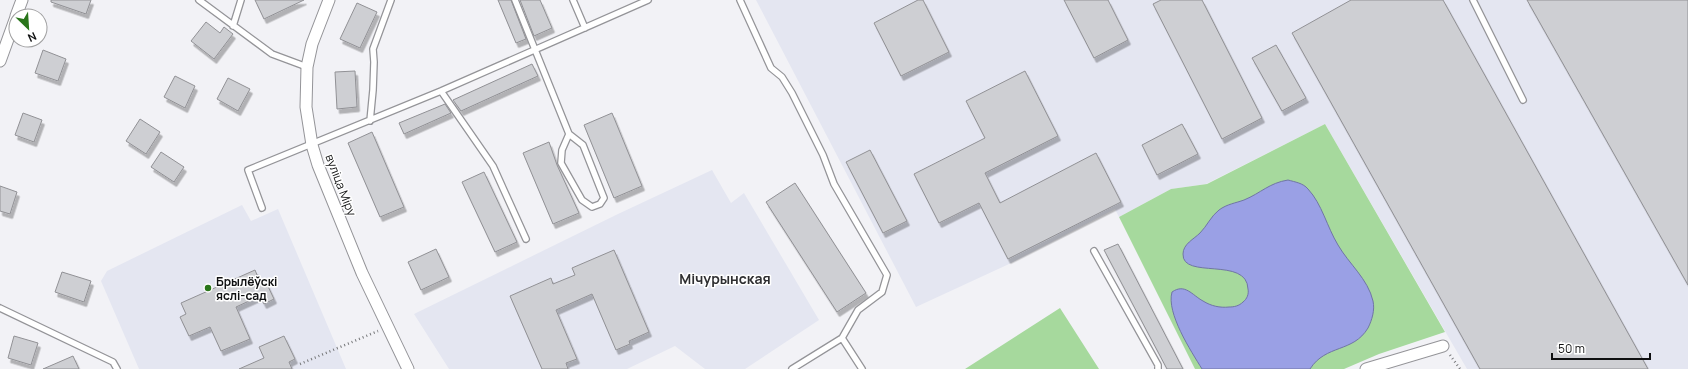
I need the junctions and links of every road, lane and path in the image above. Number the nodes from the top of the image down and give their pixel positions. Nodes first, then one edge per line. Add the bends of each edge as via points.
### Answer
1 (199, 0) edge
2 (241, 0) edge
3 (329, 0) edge
4 (391, 0) edge
5 (515, 0) edge
6 (573, 0) edge
7 (648, 0) edge
8 (740, 0) edge
9 (1473, 0) edge
10 (233, 26) junction
11 (585, 28) junction
12 (8, 39) edge
13 (535, 50) junction
14 (0, 61) edge
15 (307, 67) junction
16 (441, 91) junction
17 (1523, 100) dead end
18 (370, 121) junction
19 (569, 134) junction
20 (312, 145) junction
21 (262, 208) dead end
22 (526, 239) dead end
23 (1094, 252) dead end
24 (0, 308) edge
25 (383, 329) dead end
26 (842, 338) junction
27 (1443, 346) joint
28 (300, 364) dead end
29 (117, 369) edge
30 (408, 369) edge
31 (792, 369) edge
32 (862, 369) edge
33 (1158, 369) edge
34 (1366, 369) edge
35 (1460, 369) edge

1 - 10 lane
2 - 10 lane
3 - 15 street, вуліца Міру via 312,44
4 - 18 lane via 373,49
5 - 13 lane
6 - 11 lane
7 - 11 lane
8 - 26 lane via 771,68 782,77 792,93 823,155 834,184 887,275 882,292 858,310
9 - 17 lane
10 - 15 lane via 272,54
11 - 13 lane
12 - 14 street
13 - 16 lane
13 - 19 lane
15 - 20 street, вуліца Міру via 306,107
16 - 18 lane
16 - 22 lane via 493,166
18 - 20 lane
19 - 19 lane via 583,145 604,198 600,204 592,208 582,200 561,163 562,150
20 - 21 lane via 248,170
20 - 30 street, вуліца Міру via 318,166 362,273
23 - 33 lane
24 - 29 lane via 113,362
25 - 28 path
26 - 31 lane
26 - 32 lane
27 - 34 street
27 - 35 path

